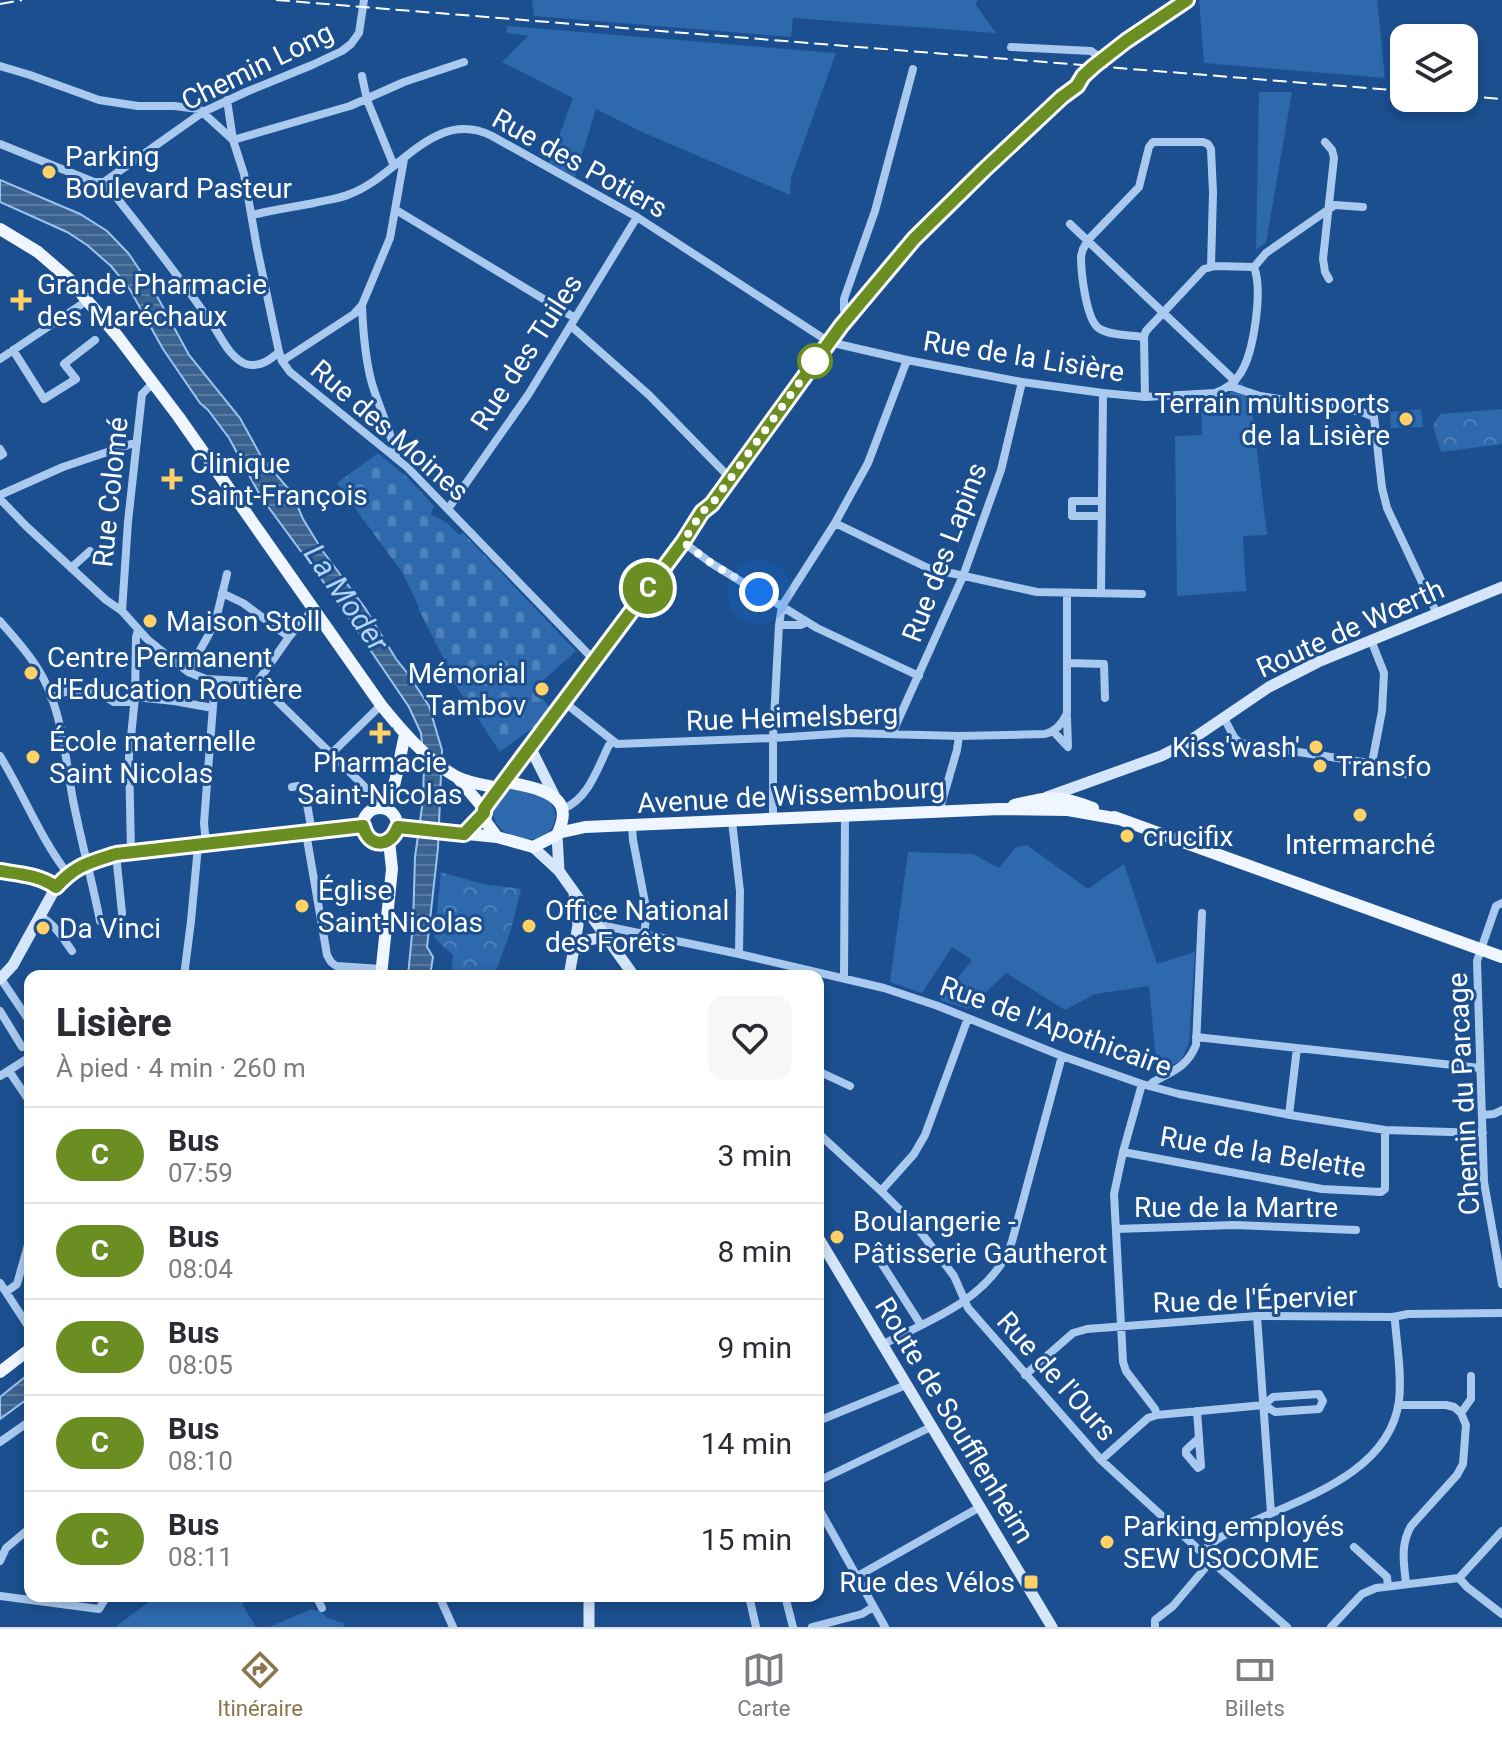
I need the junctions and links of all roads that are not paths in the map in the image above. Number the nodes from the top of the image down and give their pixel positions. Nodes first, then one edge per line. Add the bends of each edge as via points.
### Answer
1 (364, 0) edge
2 (1187, 0) edge
3 (1011, 47) dead end
4 (1102, 59) junction
5 (464, 62) dead end
6 (0, 66) edge
7 (913, 69) dead end
8 (362, 76) dead end
9 (227, 100) junction
10 (367, 100) junction
11 (203, 112) junction
12 (233, 140) junction
13 (1325, 142) dead end
14 (0, 144) edge
15 (404, 158) junction
16 (394, 166) junction
17 (104, 182) junction
18 (1363, 207) dead end
19 (1328, 209) junction
20 (396, 210) junction
21 (252, 215) junction
22 (637, 217) junction
23 (1070, 224) dead end
24 (0, 229) edge
25 (1088, 240) junction
26 (1211, 267) junction
27 (1254, 267) junction
28 (1329, 279) dead end
29 (88, 300) junction
30 (362, 305) junction
31 (1163, 312) junction
32 (848, 317) junction
33 (573, 322) junction
34 (1144, 337) junction
35 (95, 340) dead end
36 (829, 342) junction
37 (13, 350) junction
38 (57, 354) dead end
39 (280, 356) junction
40 (0, 359) edge
41 (907, 360) junction
42 (64, 364) junction
43 (76, 379) junction
44 (154, 382) junction
45 (1022, 382) junction
46 (1232, 384) junction
47 (83, 388) dead end
48 (1103, 393) junction
49 (1145, 397) junction
50 (137, 442) junction
51 (0, 449) edge
52 (0, 456) edge
53 (396, 457) junction
54 (730, 478) junction
55 (0, 497) edge
56 (1102, 501) junction
57 (448, 509) junction
58 (1102, 516) junction
59 (835, 523) junction
60 (683, 542) junction
61 (90, 551) dead end
62 (71, 568) junction
63 (227, 574) dead end
64 (963, 576) junction
65 (1502, 587) edge
66 (222, 593) junction
67 (1101, 593) junction
68 (1067, 594) junction
69 (1142, 594) dead end
70 (782, 606) junction
71 (313, 609) junction
72 (122, 611) junction
73 (1437, 614) junction
74 (0, 621) edge
75 (807, 622) junction
76 (779, 625) junction
77 (138, 630) junction
78 (289, 637) junction
79 (1371, 640) junction
80 (594, 660) junction
81 (1067, 663) junction
82 (188, 672) junction
83 (919, 676) junction
84 (215, 680) junction
85 (256, 684) junction
86 (51, 698) junction
87 (1105, 698) dead end
88 (134, 699) junction
89 (564, 702) junction
90 (381, 705) junction
91 (213, 708) junction
92 (1067, 713) junction
93 (1224, 718) junction
94 (1053, 731) junction
95 (893, 734) junction
96 (959, 736) junction
97 (773, 738) junction
98 (410, 739) junction
99 (613, 742) junction
100 (530, 747) junction
101 (331, 754) junction
102 (0, 756) edge
103 (1372, 763) junction
104 (1405, 774) dead end
105 (456, 776) junction
106 (1085, 784) junction
107 (502, 785) junction
108 (292, 787) dead end
109 (554, 795) junction
110 (1047, 797) junction
111 (1073, 804) junction
112 (381, 808) junction
113 (1094, 808) junction
114 (1000, 809) junction
115 (563, 810) junction
116 (484, 811) junction
117 (939, 812) junction
118 (845, 816) junction
119 (773, 819) junction
120 (1119, 819) junction
121 (732, 821) junction
122 (363, 826) junction
123 (632, 826) junction
124 (398, 827) junction
125 (585, 827) junction
126 (309, 833) junction
127 (459, 833) junction
128 (558, 834) junction
129 (497, 837) junction
130 (389, 841) junction
131 (202, 845) junction
132 (533, 847) junction
133 (131, 853) junction
134 (116, 854) junction
135 (88, 863) junction
136 (0, 870) edge
137 (559, 871) junction
138 (68, 874) junction
139 (56, 887) junction
140 (573, 892) junction
141 (1502, 903) edge
142 (122, 913) dead end
143 (1202, 913) dead end
144 (39, 916) junction
145 (100, 921) dead end
146 (600, 928) junction
147 (576, 934) junction
148 (644, 934) junction
149 (1481, 949) junction
150 (72, 951) dead end
151 (572, 953) junction
152 (739, 954) junction
153 (1502, 957) edge
154 (185, 970) edge
155 (367, 970) edge
156 (382, 970) edge
157 (570, 970) edge
158 (630, 970) edge
159 (809, 970) edge
160 (824, 973) edge
161 (844, 978) junction
162 (0, 979) edge
163 (0, 1011) edge
164 (24, 1013) edge
165 (968, 1018) junction
166 (1196, 1037) junction
167 (22, 1047) dead end
168 (1297, 1048) junction
169 (1062, 1056) junction
170 (24, 1061) edge
171 (1480, 1068) junction
172 (4, 1074) edge
173 (824, 1074) edge
174 (1146, 1085) junction
175 (850, 1086) dead end
176 (24, 1096) edge
177 (1502, 1110) edge
178 (1289, 1115) junction
179 (1483, 1115) junction
180 (1385, 1130) junction
181 (1483, 1133) junction
182 (824, 1139) edge
183 (1123, 1152) junction
184 (881, 1191) junction
185 (1116, 1229) junction
186 (1356, 1230) dead end
187 (824, 1247) edge
188 (24, 1259) edge
189 (882, 1264) dead end
190 (0, 1283) edge
191 (1502, 1284) edge
192 (6, 1292) junction
193 (964, 1302) junction
194 (1502, 1313) edge
195 (1257, 1316) junction
196 (1393, 1317) junction
197 (24, 1320) edge
198 (921, 1325) junction
199 (1120, 1326) junction
200 (882, 1345) junction
201 (24, 1354) edge
202 (0, 1372) edge
203 (1025, 1375) junction
204 (1471, 1376) dead end
205 (906, 1385) junction
206 (1264, 1405) junction
207 (1399, 1405) junction
208 (1197, 1411) junction
209 (1461, 1413) junction
210 (1157, 1415) junction
211 (824, 1419) edge
212 (24, 1425) edge
213 (931, 1427) junction
214 (1199, 1438) dead end
215 (0, 1442) edge
216 (1101, 1460) junction
217 (824, 1478) edge
218 (980, 1507) junction
219 (1271, 1513) junction
220 (824, 1518) edge
221 (1502, 1531) edge
222 (24, 1533) edge
223 (1354, 1547) dead end
224 (1201, 1552) junction
225 (0, 1561) edge
226 (1211, 1561) junction
227 (856, 1577) junction
228 (1459, 1578) junction
229 (1406, 1584) junction
230 (1388, 1586) junction
231 (0, 1596) edge
232 (24, 1599) edge
233 (46, 1602) edge
234 (103, 1602) edge
235 (319, 1602) edge
236 (442, 1602) edge
237 (589, 1602) edge
238 (750, 1602) edge
239 (787, 1602) edge
240 (873, 1607) junction
241 (322, 1608) dead end
242 (1502, 1614) edge
243 (824, 1625) edge
244 (453, 1627) edge
245 (589, 1627) edge
246 (756, 1627) edge
247 (793, 1627) edge
248 (812, 1627) edge
249 (885, 1627) edge
250 (1052, 1627) edge
251 (1155, 1627) edge
252 (1287, 1627) edge
253 (1331, 1627) edge

1 - 9 street, Chemin Long via 359,33 346,48
2 - 4 street
3 - 4 street via 1091,51
4 - 32 street via 914,239
5 - 10 street
6 - 11 street via 99,100 191,106
7 - 32 street via 875,211 844,299
8 - 10 street
9 - 11 street, Chemin Long
9 - 12 street, Rue des Moines
10 - 12 street
10 - 16 street
11 - 12 street, Rue des Moines
11 - 17 street, Chemin Long
12 - 21 street, Rue des Moines
13 - 19 street via 1334,158
14 - 17 street
15 - 16 street, Rue des Potiers
15 - 20 street
15 - 22 street, Rue des Potiers via 444,132 476,130
16 - 21 street, Rue des Potiers via 346,196
17 - 39 street via 234,356 253,365
18 - 19 street
19 - 27 street
19 - 28 street via 1323,259
20 - 30 street
20 - 33 street
21 - 39 street, Rue des Moines
22 - 33 street, Rue des Tuiles
22 - 36 street, Rue des Potiers
23 - 25 street
24 - 29 main road via 55,266
25 - 26 street via 1139,187 1153,142 1203,142 1212,157
25 - 31 street
25 - 34 street via 1081,260 1092,321 1103,331
26 - 27 street
26 - 31 street
27 - 46 street via 1254,327 1245,365
29 - 37 street
29 - 44 main road
30 - 39 street
30 - 53 street via 371,380
31 - 34 street
31 - 46 street
32 - 36 street
33 - 54 street
33 - 57 street, Rue des Tuiles
34 - 49 street
35 - 42 street
36 - 41 street, Rue de la Lisière
36 - 54 street
37 - 40 street
37 - 43 street via 44,399
38 - 42 street
39 - 53 street, Rue des Moines via 290,372
41 - 45 street, Rue de la Lisière
41 - 59 street via 868,463
42 - 43 street
43 - 47 street
44 - 50 street, Rue Colomé via 142,394
44 - 71 main road
45 - 48 street, Rue de la Lisière
45 - 64 street, Rue des Lapins via 1001,470
46 - 49 street, Rue de la Lisière via 1215,393
46 - 73 street via 1260,396 1374,417 1387,508
48 - 49 street, Rue de la Lisière
48 - 56 street
50 - 55 street via 63,467
50 - 72 street, Rue Colomé
51 - 52 street
53 - 57 street, Rue des Moines
54 - 60 street
55 - 62 street
56 - 58 street
56 - 58 street via 1072,501 1072,516
57 - 80 street, Rue des Moines
58 - 67 street
59 - 64 street via 928,568
59 - 70 street
60 - 70 street
60 - 80 street
61 - 62 street
62 - 72 street
63 - 66 street
64 - 68 street
64 - 83 street, Rue des Lapins
65 - 73 street, Route de Wœrth
66 - 78 street
66 - 82 street via 209,634
67 - 68 street
67 - 69 street
68 - 81 street
70 - 75 street
70 - 76 street
71 - 78 street
71 - 90 main road
72 - 77 street
73 - 79 street, Route de Wœrth
74 - 86 street via 33,661
75 - 76 street
75 - 83 street
76 - 97 street
77 - 82 street
77 - 88 street
78 - 85 street
79 - 93 street, Route de Wœrth via 1269,687
79 - 103 street via 1384,673
80 - 89 street
81 - 87 street via 1104,664
81 - 92 street
82 - 84 street
83 - 95 street, Rue des Lapins
84 - 85 street
84 - 91 street
85 - 101 street
86 - 88 street via 88,690 114,702
86 - 135 street
88 - 91 street
88 - 133 street
89 - 99 street
89 - 100 street
90 - 98 main road
90 - 101 street
91 - 131 street
92 - 94 street
92 - 94 street, Rue Heimelsberg via 1068,747
93 - 103 street via 1240,743
93 - 106 street, Route de Wœrth via 1161,756
94 - 96 street, Rue Heimelsberg
95 - 96 street, Rue Heimelsberg
95 - 97 street, Rue Heimelsberg
96 - 117 street
97 - 99 street, Rue Heimelsberg
97 - 119 street
98 - 105 main road
98 - 112 main road via 399,757 395,788
99 - 115 street via 586,791
100 - 107 street
100 - 109 street
101 - 112 street
102 - 138 street
103 - 104 street
105 - 107 main road
105 - 116 main road
106 - 110 street, Route de Wœrth
106 - 111 street
106 - 113 street via 1084,797
107 - 109 main road via 516,782
107 - 116 main road
108 - 126 street via 305,793
109 - 115 main road
110 - 111 main road, Avenue de Wissembourg
110 - 114 main road, Avenue de Wissembourg
111 - 113 main road, Avenue de Wissembourg
111 - 114 main road, Avenue de Wissembourg
111 - 120 main road, Avenue de Wissembourg
112 - 122 main road via 366,815
112 - 124 main road via 395,816
113 - 120 main road, Avenue de Wissembourg
114 - 117 main road, Avenue de Wissembourg
115 - 125 main road
115 - 128 main road
116 - 127 main road
116 - 129 main road
117 - 118 main road, Avenue de Wissembourg
118 - 119 main road, Avenue de Wissembourg
118 - 161 street
119 - 121 main road, Avenue de Wissembourg
120 - 149 main road, Avenue de Wissembourg
121 - 123 main road, Avenue de Wissembourg
121 - 152 street via 740,891
122 - 126 street
122 - 130 main road via 372,840
123 - 125 main road, Avenue de Wissembourg
123 - 148 street via 647,913
124 - 127 main road
124 - 130 main road
125 - 128 main road, Avenue de Wissembourg
126 - 131 street
126 - 155 street via 327,955 336,966
127 - 129 main road
128 - 132 main road
128 - 137 street
129 - 132 main road
130 - 156 main road via 392,869
131 - 133 street
131 - 154 street
132 - 137 street
133 - 134 street
134 - 135 street
134 - 142 street
135 - 138 street
135 - 145 street
136 - 139 street
137 - 140 street
138 - 139 street
139 - 144 street
140 - 146 street
140 - 147 street
141 - 149 street, Chemin du Parcage via 1496,906
143 - 166 street
144 - 150 street
144 - 162 street
146 - 147 street
146 - 148 street, Rue de l'Apothicaire
146 - 151 street
146 - 158 street
147 - 151 street
148 - 152 street, Rue de l'Apothicaire
149 - 153 main road, Avenue de Wissembourg
149 - 171 street, Chemin du Parcage
151 - 157 street
152 - 159 street, Rue de l'Apothicaire
160 - 161 street, Rue de l'Apothicaire
161 - 165 street, Rue de l'Apothicaire
162 - 164 street
163 - 167 street
165 - 169 street, Rue de l'Apothicaire
165 - 184 street via 925,1135
166 - 168 street
166 - 174 street via 1183,1066
168 - 171 street
168 - 178 street
169 - 174 street, Rue de l'Apothicaire
169 - 193 street via 1006,1257
170 - 172 street
171 - 179 street, Chemin du Parcage
172 - 176 street
173 - 175 street
174 - 178 street, Rue de l'Apothicaire
174 - 183 street
177 - 179 street
178 - 180 street, Rue de l'Apothicaire
179 - 181 street, Chemin du Parcage
180 - 181 street, Rue de l'Apothicaire
180 - 183 street, Rue de la Belette via 1381,1192 1322,1189
181 - 191 street, Chemin du Parcage via 1484,1182
182 - 184 street, Rue de l'Ours
183 - 185 street via 1114,1194
184 - 193 street, Rue de l'Ours via 954,1276
185 - 186 street, Rue de la Martre via 1234,1225
185 - 199 street
187 - 200 street, Route de Soufflenheim
188 - 192 street via 17,1284
189 - 198 street
190 - 192 street
192 - 197 street
193 - 198 street
193 - 203 street, Rue de l'Ours
194 - 196 street, Rue de l'Épervier
195 - 196 street, Rue de l'Épervier
195 - 199 street, Rue de l'Épervier
195 - 206 street
196 - 207 street
198 - 200 street
199 - 203 street, Rue de l'Épervier via 1073,1333
199 - 210 street via 1126,1371
200 - 205 street, Route de Soufflenheim
201 - 202 main road
203 - 216 street, Rue de l'Ours
204 - 209 street via 1471,1399
205 - 211 street
205 - 213 street, Route de Soufflenheim
206 - 206 street via 1275,1412 1319,1409 1323,1401 1319,1394 1273,1397
206 - 208 street
206 - 219 street
207 - 209 street via 1446,1405
207 - 219 street via 1377,1450 1361,1466
208 - 210 street
208 - 214 street
209 - 229 street via 1466,1425 1463,1464 1406,1535
210 - 216 street
212 - 215 street
213 - 217 street
213 - 218 street, Route de Soufflenheim
216 - 224 street, Rue de l'Ours
218 - 227 street
218 - 250 street, Route de Soufflenheim
219 - 224 street
220 - 227 street
221 - 228 street
222 - 225 street
223 - 230 street via 1387,1577
224 - 226 street, Rue de l'Ours
226 - 251 street via 1155,1620
226 - 252 street, Rue de l'Ours
227 - 240 street
228 - 229 street
228 - 242 street
229 - 230 street
230 - 253 street via 1362,1594
231 - 232 street
233 - 234 street via 99,1609
235 - 241 street
236 - 244 street
237 - 245 street
238 - 246 street
239 - 247 street
240 - 243 street
240 - 249 street
243 - 248 street

